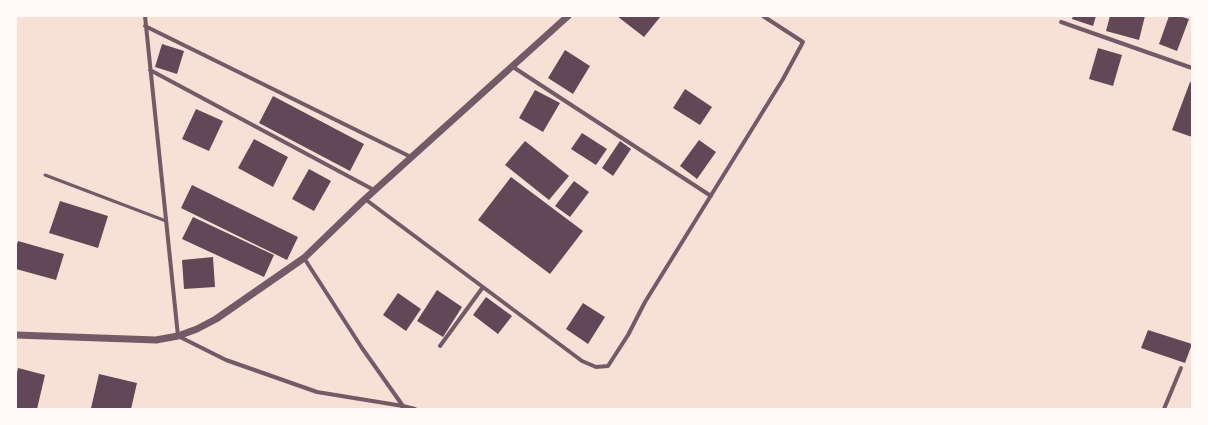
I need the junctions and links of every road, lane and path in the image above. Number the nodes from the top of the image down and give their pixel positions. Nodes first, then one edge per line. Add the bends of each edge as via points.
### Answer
1 (145, 16) edge
2 (568, 16) edge
3 (763, 16) edge
4 (1061, 22) dead end
5 (146, 26) junction
6 (513, 66) junction
7 (1192, 68) edge
8 (150, 70) junction
9 (411, 157) junction
10 (45, 175) dead end
11 (374, 190) junction
12 (711, 196) junction
13 (364, 199) junction
14 (166, 221) junction
15 (304, 258) junction
16 (483, 287) junction
17 (16, 335) edge
18 (178, 336) junction
19 (440, 346) dead end
20 (1182, 368) dead end
21 (403, 407) edge
22 (415, 409) edge
23 (1164, 409) edge

1 - 5 street
2 - 6 street
3 - 12 street via 803,42
4 - 7 street
5 - 8 street
5 - 9 street
6 - 9 street
6 - 12 street
8 - 11 street
8 - 14 street
9 - 11 street
10 - 14 lane
11 - 13 street
12 - 16 street via 608,366 596,367 582,361
13 - 15 street
13 - 16 street
14 - 18 street
15 - 18 street via 216,319
15 - 21 street
16 - 19 street
17 - 18 street via 156,340
18 - 21 street via 226,360 317,392
20 - 23 street
21 - 22 street

